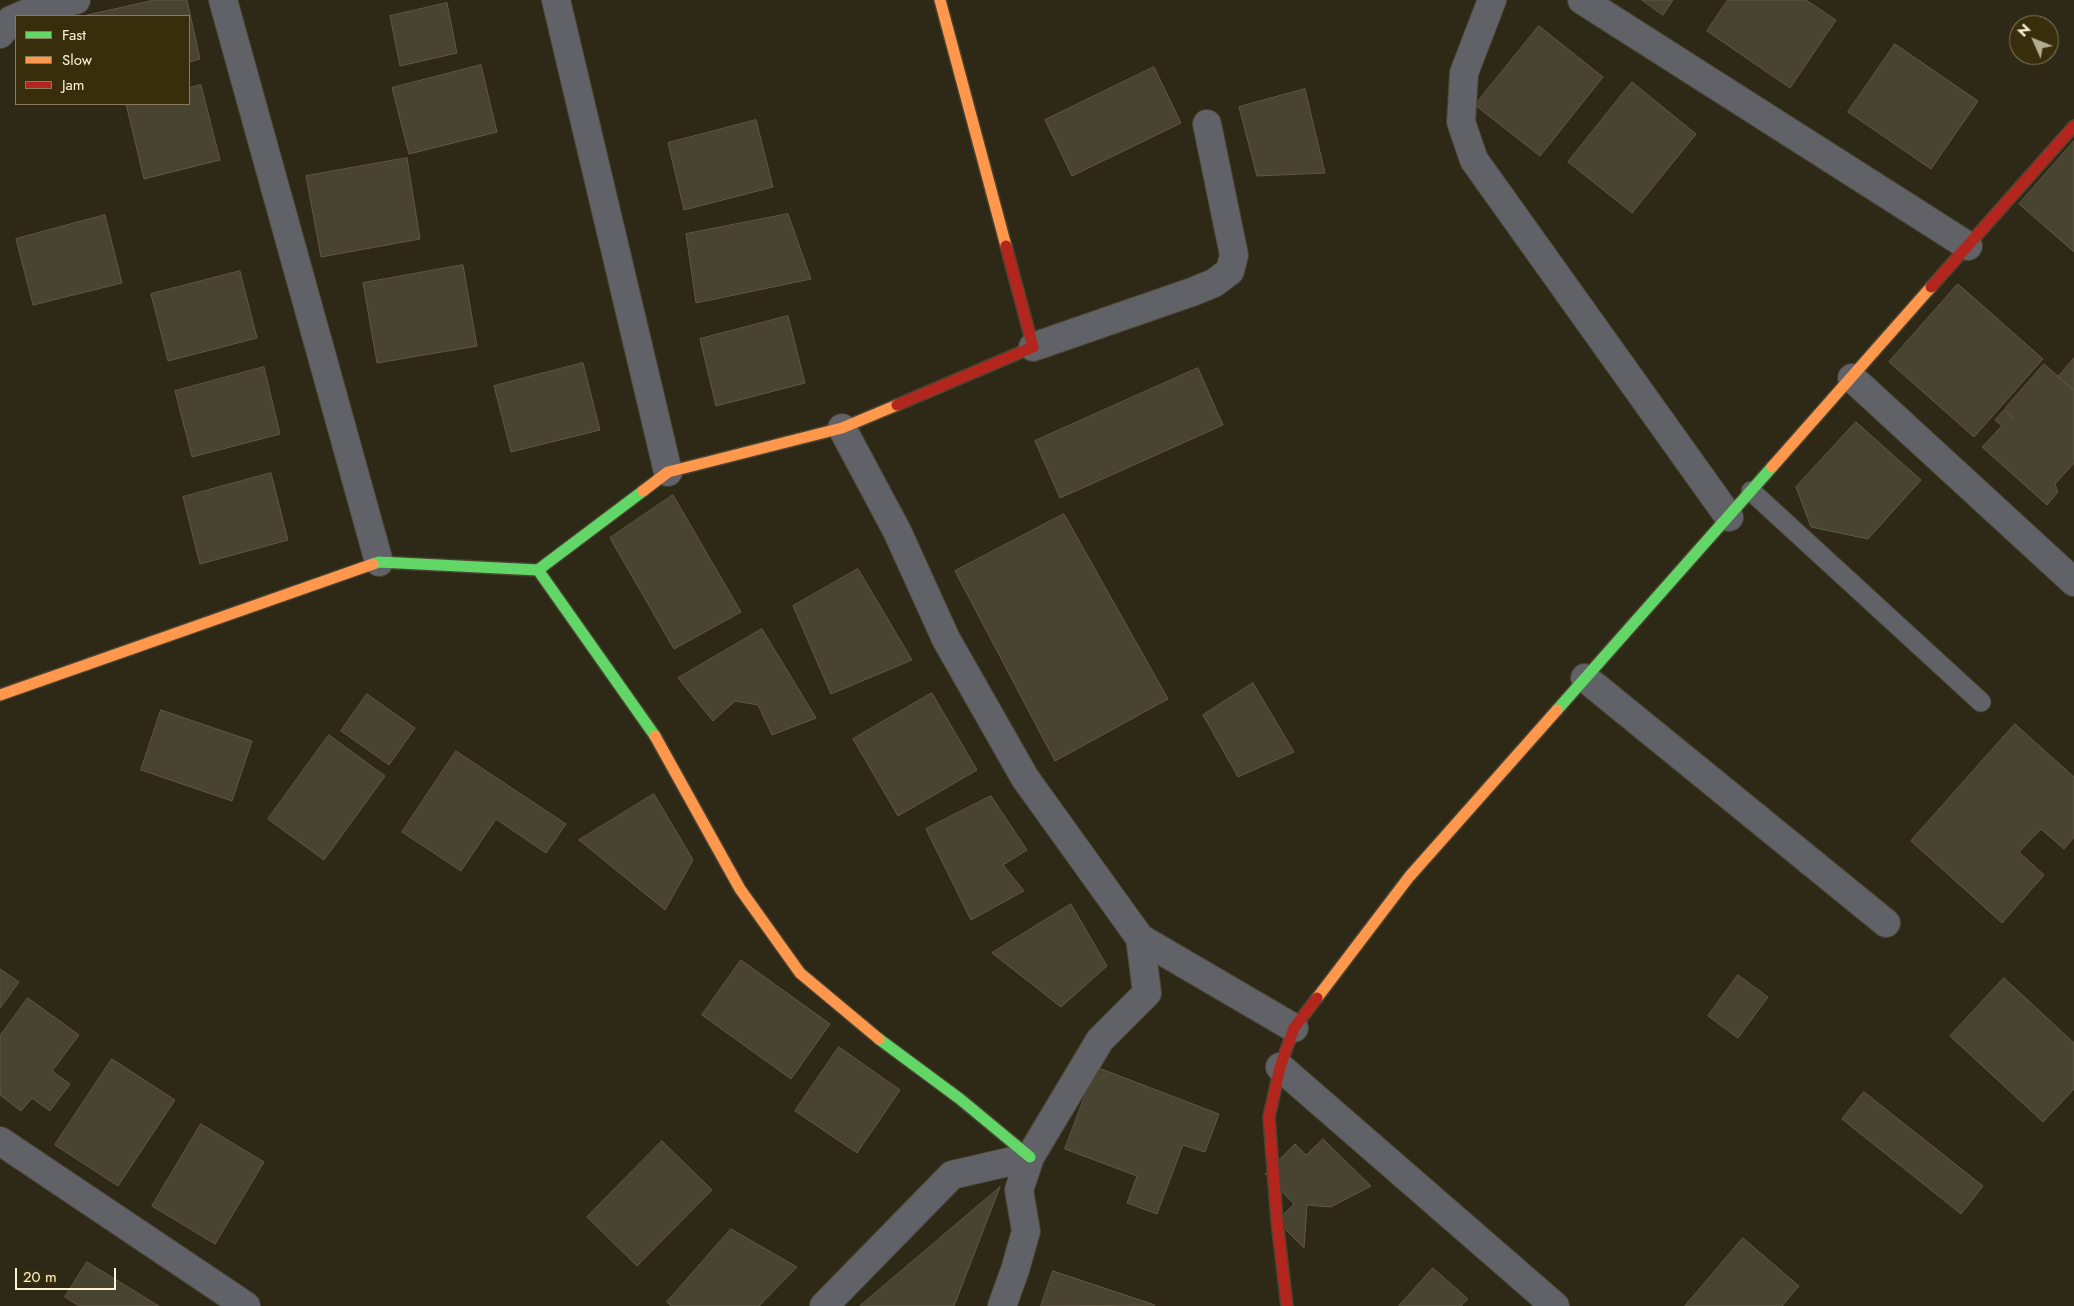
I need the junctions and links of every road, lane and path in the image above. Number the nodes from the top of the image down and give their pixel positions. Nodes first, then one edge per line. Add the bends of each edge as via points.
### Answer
1 (76, 0) edge
2 (223, 0) edge
3 (556, 0) edge
4 (940, 0) edge
5 (1492, 0) edge
6 (1582, 0) edge
7 (23, 15) edge
8 (15, 18) edge
9 (0, 34) edge
10 (1207, 124) dead end
11 (2074, 126) edge
12 (1968, 246) junction
13 (1033, 348) junction
14 (1852, 378) junction
15 (842, 428) junction
16 (668, 472) junction
17 (1751, 491) junction
18 (1728, 517) junction
19 (379, 562) junction
20 (538, 570) junction
21 (2074, 582) edge
22 (1585, 678) junction
23 (0, 695) edge
24 (1981, 702) dead end
25 (1886, 923) dead end
26 (1140, 938) junction
27 (1294, 1028) junction
28 (1280, 1067) junction
29 (0, 1141) edge
30 (1030, 1157) junction
31 (246, 1306) edge
32 (824, 1306) edge
33 (1002, 1306) edge
34 (1287, 1306) edge
35 (1556, 1306) edge

1 - 7 street
2 - 19 street
3 - 16 street
4 - 13 street
5 - 18 street via 1464,72 1461,122 1474,160
6 - 12 street
8 - 9 street
10 - 13 street via 1234,255 1230,271 1214,283 1192,292
11 - 12 street
12 - 14 street
13 - 15 street
14 - 17 street
14 - 21 street
15 - 16 street
15 - 26 street via 897,532 946,639 1026,778
16 - 20 street
17 - 18 street
17 - 24 lane
18 - 22 street
19 - 20 street
19 - 23 street
20 - 30 street via 662,746 740,889 800,973 866,1030 960,1099
22 - 25 street
22 - 27 street via 1409,877
26 - 27 street
26 - 30 street via 1147,993 1100,1040
27 - 28 street
28 - 34 street via 1269,1117
28 - 35 street
29 - 31 street
30 - 32 street via 952,1175
30 - 33 street via 1019,1190 1026,1231

